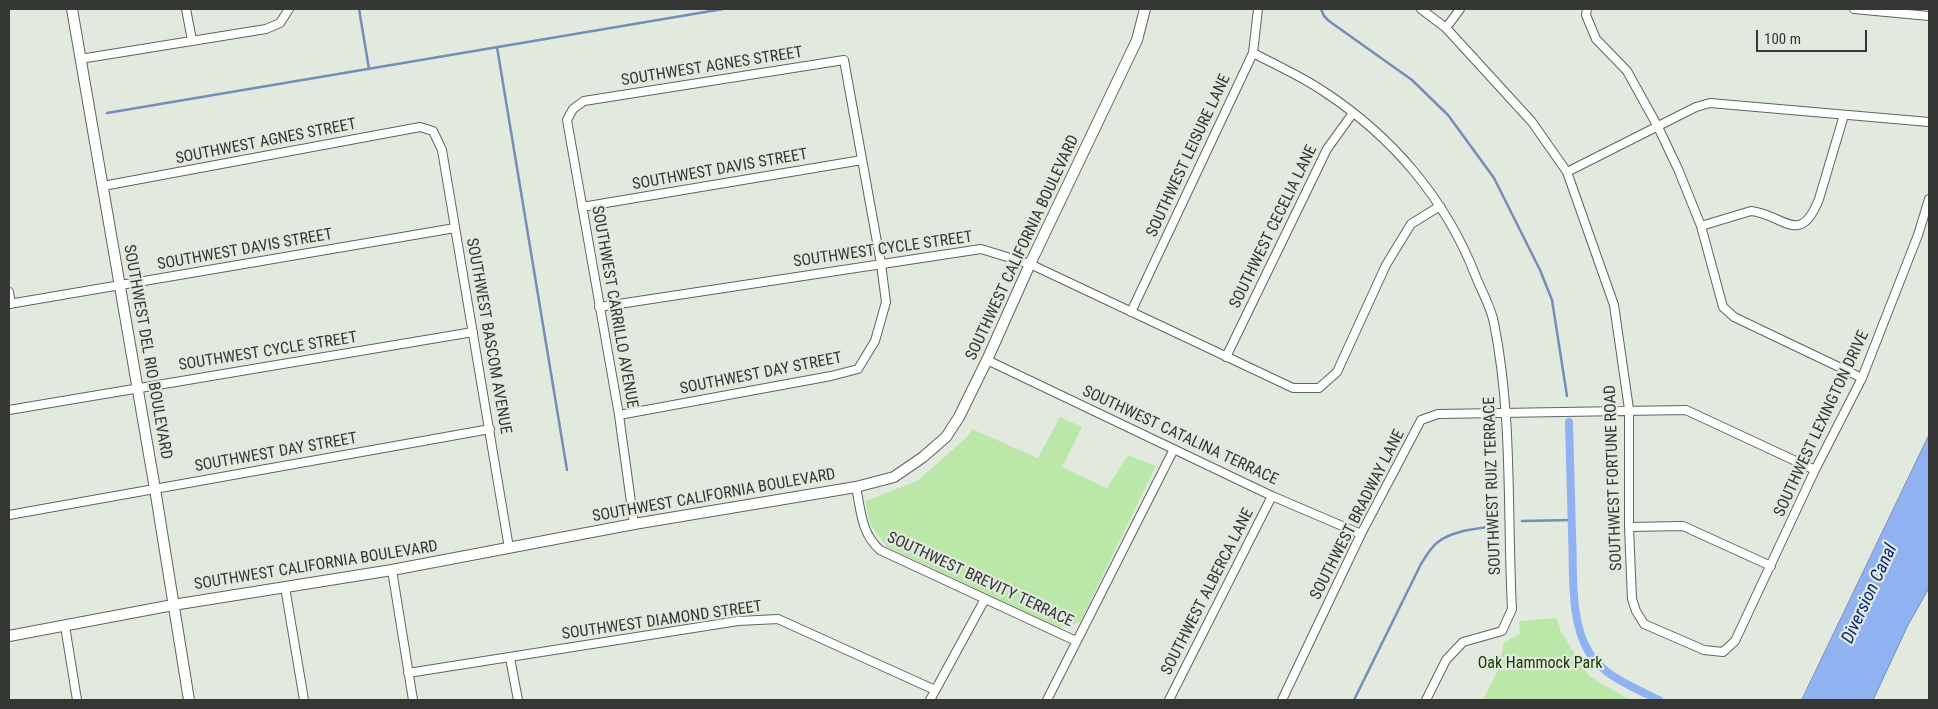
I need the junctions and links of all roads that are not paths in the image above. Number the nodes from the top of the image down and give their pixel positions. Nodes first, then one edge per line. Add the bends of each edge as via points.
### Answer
1 (72, 9) edge
2 (186, 9) edge
3 (289, 9) edge
4 (1145, 9) edge
5 (1258, 9) edge
6 (1421, 9) edge
7 (1460, 9) edge
8 (1587, 9) edge
9 (1854, 9) edge
10 (1929, 16) edge
11 (1446, 28) junction
12 (192, 40) junction
13 (1253, 54) junction
14 (80, 59) junction
15 (844, 60) joint
16 (584, 101) joint
17 (1353, 113) junction
18 (1844, 115) junction
19 (1929, 122) edge
20 (1658, 127) junction
21 (433, 130) joint
22 (862, 160) junction
23 (1567, 172) junction
24 (103, 186) junction
25 (1929, 199) edge
26 (1440, 206) junction
27 (582, 207) junction
28 (1701, 226) junction
29 (455, 228) junction
30 (881, 264) junction
31 (1030, 264) junction
32 (120, 286) junction
33 (9, 292) edge
34 (10, 304) edge
35 (599, 307) junction
36 (1131, 312) junction
37 (473, 332) junction
38 (1226, 357) junction
39 (988, 360) junction
40 (1862, 378) junction
41 (136, 388) junction
42 (9, 410) edge
43 (1628, 410) junction
44 (1506, 413) junction
45 (619, 415) junction
46 (490, 429) junction
47 (1174, 449) junction
48 (1815, 470) junction
49 (856, 487) junction
50 (155, 489) junction
51 (1272, 496) junction
52 (9, 515) edge
53 (634, 524) junction
54 (1629, 527) junction
55 (1361, 534) junction
56 (509, 548) junction
57 (1771, 566) junction
58 (392, 570) junction
59 (285, 587) junction
60 (984, 599) junction
61 (173, 605) junction
62 (65, 626) junction
63 (9, 636) edge
64 (1076, 641) junction
65 (1723, 652) joint
66 (510, 658) junction
67 (408, 673) junction
68 (935, 690) junction
69 (77, 700) edge
70 (189, 700) edge
71 (304, 700) edge
72 (413, 700) edge
73 (518, 700) edge
74 (930, 700) edge
75 (1047, 700) edge
76 (1169, 700) edge
77 (1282, 700) edge
78 (1426, 700) edge

1 - 14 street, SOUTHWEST DEL RIO BOULEVARD
2 - 12 street
3 - 12 street via 280,23 266,28
4 - 31 street, SOUTHWEST CALIFORNIA BOULEVARD via 1136,40
5 - 13 street, SOUTHWEST LEISURE LANE
6 - 11 street, SOUTHWEST FORTUNE ROAD
7 - 11 street
8 - 20 street via 1586,15 1596,39 1627,71
9 - 10 street
11 - 23 street, SOUTHWEST FORTUNE ROAD via 1532,122
12 - 14 street
13 - 17 street, SOUTHWEST RUIZ TERRACE via 1322,90
13 - 36 street, SOUTHWEST LEISURE LANE
14 - 24 street, SOUTHWEST DEL RIO BOULEVARD
15 - 16 street, SOUTHWEST AGNES STREET
15 - 22 street, SOUTHWEST DAY STREET
16 - 27 street, SOUTHWEST CARRILLO AVENUE via 573,109 567,120
17 - 26 street, SOUTHWEST RUIZ TERRACE via 1379,133 1409,164
17 - 38 street, SOUTHWEST CECELIA LANE via 1327,149
18 - 19 street
18 - 20 street via 1710,103
18 - 28 street via 1819,199 1807,221 1787,225 1751,211
20 - 23 street
20 - 28 street
21 - 24 street, SOUTHWEST AGNES STREET via 420,127
21 - 29 street, SOUTHWEST BASCOM AVENUE via 442,150
22 - 27 street, SOUTHWEST DAVIS STREET
22 - 30 street, SOUTHWEST DAY STREET
23 - 43 street, SOUTHWEST FORTUNE ROAD via 1614,304
24 - 32 street, SOUTHWEST DEL RIO BOULEVARD
25 - 40 street, SOUTHWEST LEXINGTON DRIVE via 1918,236
26 - 38 street, SOUTHWEST CYCLE STREET via 1411,224 1386,265 1337,372 1319,388 1293,388
26 - 44 street, SOUTHWEST RUIZ TERRACE via 1466,251 1494,321
27 - 35 street, SOUTHWEST CARRILLO AVENUE
28 - 40 street via 1723,307 1734,317
29 - 32 street, SOUTHWEST DAVIS STREET
29 - 37 street, SOUTHWEST BASCOM AVENUE
30 - 31 street, SOUTHWEST CYCLE STREET via 981,249
30 - 35 street, SOUTHWEST CYCLE STREET
30 - 45 street, SOUTHWEST DAY STREET via 886,302 875,341 858,369
31 - 36 street, SOUTHWEST CYCLE STREET
31 - 39 street, SOUTHWEST CALIFORNIA BOULEVARD
32 - 34 street, SOUTHWEST DAVIS STREET
32 - 41 street, SOUTHWEST DEL RIO BOULEVARD
33 - 34 street
35 - 45 street, SOUTHWEST CARRILLO AVENUE
36 - 38 street, SOUTHWEST CYCLE STREET
37 - 41 street, SOUTHWEST CYCLE STREET
37 - 46 street, SOUTHWEST BASCOM AVENUE
39 - 47 street, SOUTHWEST CATALINA TERRACE
39 - 49 street, SOUTHWEST CALIFORNIA BOULEVARD via 946,437 894,477
40 - 48 street, SOUTHWEST LEXINGTON DRIVE
41 - 42 street, SOUTHWEST CYCLE STREET
41 - 50 street, SOUTHWEST DEL RIO BOULEVARD
43 - 44 street, SOUTHWEST BRADWAY LANE
43 - 48 street, SOUTHWEST BRADWAY LANE via 1686,410
43 - 54 street, SOUTHWEST FORTUNE ROAD
44 - 55 street, SOUTHWEST BRADWAY LANE via 1438,414 1421,420
44 - 78 street, SOUTHWEST RUIZ TERRACE via 1512,609 1502,631 1463,642 1446,660
45 - 53 street, SOUTHWEST CARRILLO AVENUE
46 - 50 street, SOUTHWEST DAY STREET
46 - 56 street, SOUTHWEST BASCOM AVENUE
47 - 51 street, SOUTHWEST CATALINA TERRACE
47 - 64 street
48 - 57 street, SOUTHWEST LEXINGTON DRIVE
49 - 53 street, SOUTHWEST CALIFORNIA BOULEVARD
49 - 60 street, SOUTHWEST BREVITY TERRACE via 865,531 880,550
50 - 52 street, SOUTHWEST DAY STREET
50 - 61 street, SOUTHWEST DEL RIO BOULEVARD
51 - 55 street, SOUTHWEST CATALINA TERRACE
51 - 76 street, SOUTHWEST ALBERCA LANE
53 - 56 street, SOUTHWEST CALIFORNIA BOULEVARD
54 - 57 street via 1682,526
54 - 65 street, SOUTHWEST FORTUNE ROAD via 1632,599 1644,624 1704,650
55 - 77 street, SOUTHWEST BRADWAY LANE
56 - 58 street, SOUTHWEST CALIFORNIA BOULEVARD
57 - 65 street, SOUTHWEST LEXINGTON DRIVE via 1735,641
58 - 59 street, SOUTHWEST CALIFORNIA BOULEVARD
58 - 67 street
59 - 61 street, SOUTHWEST CALIFORNIA BOULEVARD
59 - 71 street
60 - 64 street, SOUTHWEST BREVITY TERRACE
60 - 68 street
61 - 62 street, SOUTHWEST CALIFORNIA BOULEVARD
61 - 70 street, SOUTHWEST DEL RIO BOULEVARD
62 - 63 street, SOUTHWEST CALIFORNIA BOULEVARD
62 - 69 street
64 - 75 street
66 - 67 street, SOUTHWEST DIAMOND STREET
66 - 68 street, SOUTHWEST DIAMOND STREET via 738,620 778,619
66 - 73 street
67 - 72 street
68 - 74 street

